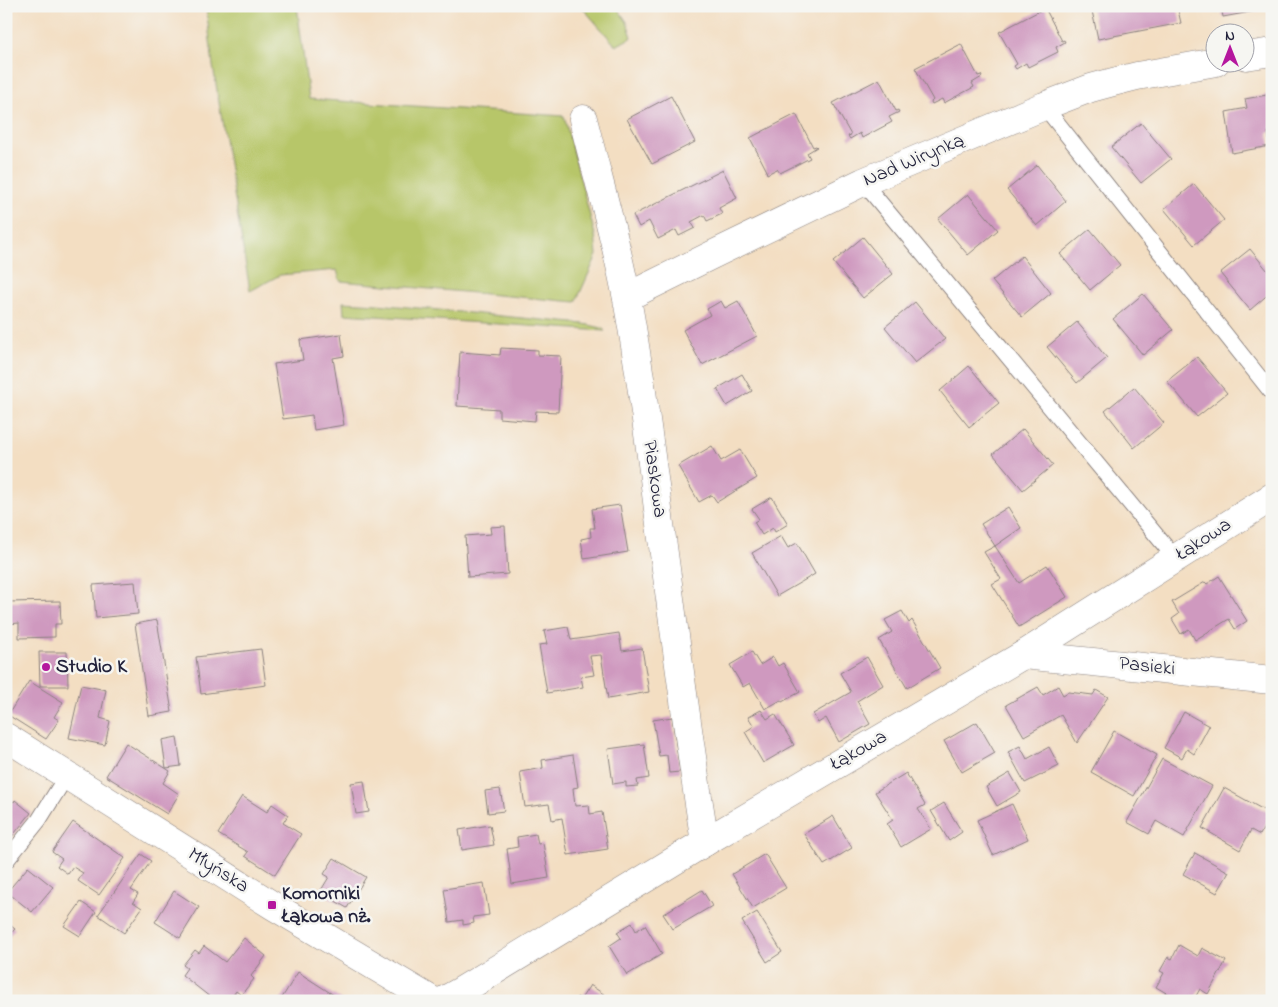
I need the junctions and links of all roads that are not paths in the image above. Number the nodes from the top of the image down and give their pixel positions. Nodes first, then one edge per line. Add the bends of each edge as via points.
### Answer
1 (1272, 52) edge
2 (1256, 54) edge
3 (1206, 64) edge
4 (1044, 106) junction
5 (583, 119) dead end
6 (863, 182) junction
7 (627, 298) junction
8 (1272, 394) edge
9 (1272, 497) edge
10 (1176, 559) junction
11 (1023, 655) junction
12 (1272, 680) edge
13 (6, 737) edge
14 (66, 775) junction
15 (705, 842) junction
16 (6, 861) edge
17 (433, 1001) edge
18 (443, 1001) edge

1 - 2 street
3 - 4 street, Nad Wirynką via 1106,84
4 - 6 street, Nad Wirynką
4 - 8 lane
5 - 7 street, Piaskowa
6 - 7 street, Nad Wirynką
6 - 10 lane
7 - 15 street, Piaskowa
9 - 10 street, Łąkowa
10 - 11 street, Łąkowa
11 - 12 street, Pasieki
11 - 15 street, Łąkowa
13 - 14 street, Młyńska
14 - 16 lane via 39,820
14 - 17 street, Młyńska via 272,905
15 - 18 street, Łąkowa

